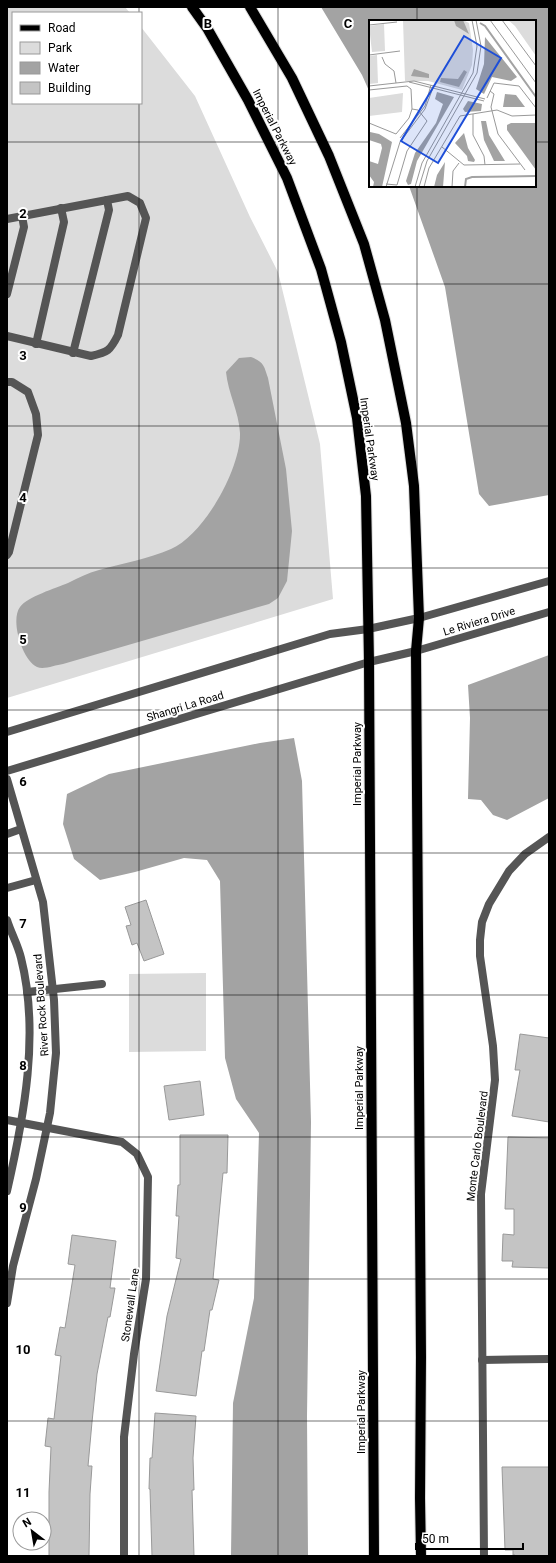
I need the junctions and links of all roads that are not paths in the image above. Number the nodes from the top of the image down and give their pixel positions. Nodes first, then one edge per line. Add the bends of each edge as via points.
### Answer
1 (192, 7) edge
2 (250, 7) edge
3 (107, 200) junction
4 (61, 208) junction
5 (22, 216) junction
6 (7, 219) edge
7 (7, 294) edge
8 (7, 336) edge
9 (36, 344) junction
10 (73, 353) junction
11 (7, 382) edge
12 (7, 555) edge
13 (549, 581) edge
14 (549, 612) edge
15 (419, 618) junction
16 (368, 629) junction
17 (416, 651) junction
18 (369, 662) junction
19 (7, 732) edge
20 (7, 771) edge
21 (7, 779) edge
22 (21, 829) junction
23 (7, 834) edge
24 (549, 837) edge
25 (36, 880) junction
26 (7, 888) edge
27 (7, 920) edge
28 (102, 984) dead end
29 (52, 989) junction
30 (27, 992) junction
31 (7, 1120) edge
32 (21, 1122) junction
33 (47, 1126) junction
34 (7, 1191) edge
35 (7, 1303) edge
36 (549, 1359) edge
37 (482, 1360) junction
38 (124, 1556) edge
39 (374, 1556) edge
40 (422, 1556) edge
41 (484, 1556) edge

1 - 16 main road, Imperial Parkway via 207,28 248,100 287,178 321,269 341,342 357,418 366,496
2 - 15 main road via 292,78 329,156 364,244 385,320 406,423 414,486
3 - 4 street
3 - 10 street via 109,210
3 - 10 street via 128,196 140,203 146,218 118,335 112,347 103,354 91,356
4 - 5 street
4 - 9 street via 64,222
5 - 6 street
5 - 7 street via 24,227
8 - 9 street
9 - 10 street
11 - 12 street via 12,382 28,392 36,414 38,436
13 - 15 street, Le Riviera Drive
14 - 17 street, Le Riviera Drive
15 - 16 street, Le Riviera Drive
15 - 17 main road
16 - 18 main road, Imperial Parkway
16 - 19 street via 330,634
17 - 18 street, Le Riviera Drive
17 - 40 main road
18 - 20 street, Shangri La Road
18 - 39 main road, Imperial Parkway
21 - 22 street, River Rock Boulevard
22 - 23 street
22 - 25 street, River Rock Boulevard
24 - 37 street, Monte Carlo Boulevard via 524,854 509,871 489,904 482,922 480,956 493,1046 495,1080 481,1194
25 - 26 street
25 - 29 street, River Rock Boulevard via 43,902
27 - 30 street, River Rock Boulevard via 21,956
28 - 29 street
29 - 30 street
29 - 33 street, River Rock Boulevard via 56,1053
30 - 32 street, River Rock Boulevard via 27,1087
31 - 32 street, Stonewall Lane
32 - 33 street, Stonewall Lane
32 - 34 street, River Rock Boulevard
33 - 35 street, River Rock Boulevard via 13,1266
33 - 38 street, Stonewall Lane via 122,1142 137,1154 148,1177 146,1279 124,1437
36 - 37 street
37 - 41 street, Monte Carlo Boulevard

